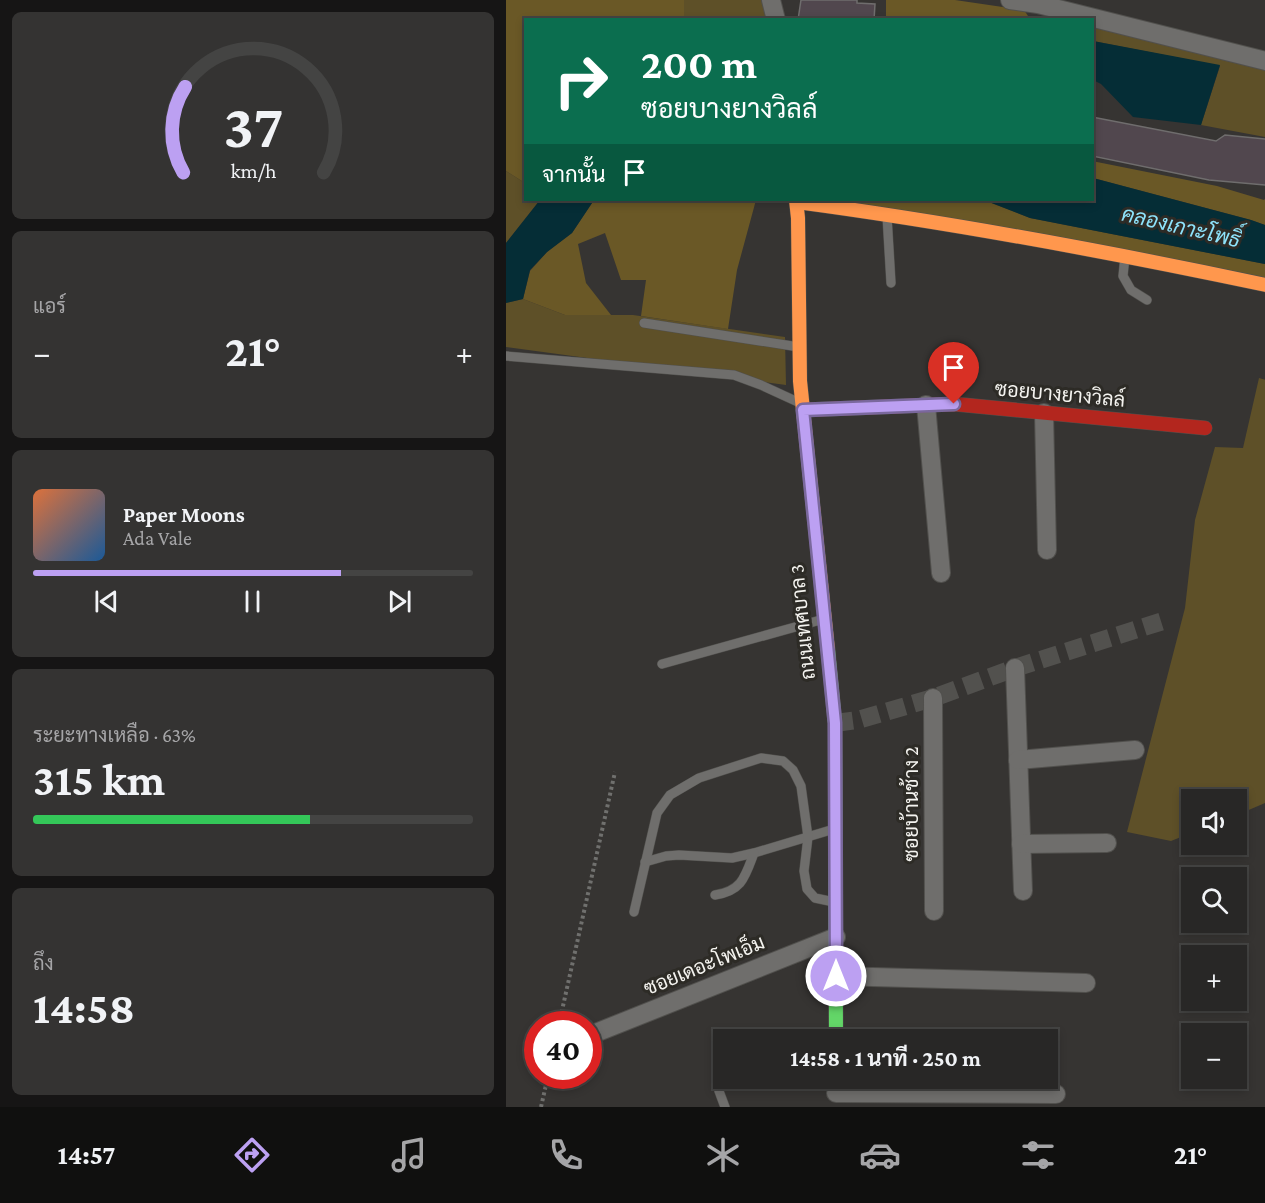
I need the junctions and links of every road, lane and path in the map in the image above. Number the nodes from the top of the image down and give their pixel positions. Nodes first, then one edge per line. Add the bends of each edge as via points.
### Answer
1 (771, 0) edge
2 (1010, 0) edge
3 (776, 18) edge
4 (1094, 18) edge
5 (1094, 18) edge
6 (1265, 61) edge
7 (796, 201) edge
8 (887, 214) junction
9 (1125, 255) junction
10 (891, 283) dead end
11 (1265, 285) edge
12 (1147, 300) dead end
13 (644, 323) dead end
14 (800, 347) junction
15 (506, 356) edge
16 (926, 405) junction
17 (803, 407) junction
18 (1044, 412) junction
19 (1205, 428) dead end
20 (1047, 549) dead end
21 (941, 573) dead end
22 (824, 619) junction
23 (662, 664) dead end
24 (1015, 668) dead end
25 (933, 698) dead end
26 (1135, 750) dead end
27 (1018, 760) junction
28 (615, 772) dead end
29 (836, 829) junction
30 (808, 837) junction
31 (1107, 843) dead end
32 (1021, 844) junction
33 (754, 853) junction
34 (645, 862) junction
35 (1022, 891) dead end
36 (714, 895) dead end
37 (836, 902) junction
38 (934, 911) dead end
39 (635, 912) dead end
40 (836, 937) junction
41 (836, 976) junction
42 (1086, 983) dead end
43 (562, 1011) edge
44 (836, 1029) edge
45 (602, 1030) edge
46 (545, 1089) edge
47 (719, 1091) dead end
48 (836, 1093) edge
49 (1056, 1094) dead end
50 (541, 1107) edge
51 (725, 1107) edge

1 - 3 street
2 - 4 street
5 - 6 street
7 - 8 street
7 - 14 street, ถนนเทศบาล 3
8 - 9 street
8 - 10 lane
9 - 11 street
9 - 12 lane via 1123,276 1131,290
13 - 14 lane
14 - 17 street, ถนนเทศบาล 3
15 - 17 lane via 734,375
16 - 17 street, ซอยบางยางวิลล์
16 - 18 street, ซอยบางยางวิลล์
16 - 21 street
17 - 22 street, ถนนเทศบาล 3
18 - 19 street, ซอยบางยางวิลล์
18 - 20 street
22 - 23 lane
22 - 29 street, ถนนเทศบาล 3 via 835,723
24 - 27 street
25 - 38 street, ซอยบ้านช้าง 2
26 - 27 street
27 - 32 street
28 - 43 path
29 - 30 lane
29 - 37 street, ถนนเทศบาล 3
30 - 33 lane
30 - 34 lane via 800,786 793,770 783,761 761,758 699,778 670,795 657,813
30 - 37 lane via 804,871 807,889 815,898
31 - 32 street
32 - 35 street
33 - 34 lane via 732,858 666,856
33 - 36 lane via 737,887
34 - 39 lane
37 - 40 street, ถนนเทศบาล 3
40 - 41 street, ถนนเทศบาล 3
40 - 45 street, ซอยเดอะโพเอ็ม
41 - 42 street
41 - 44 street, ถนนเทศบาล 3
46 - 50 path
47 - 51 lane
48 - 49 street

